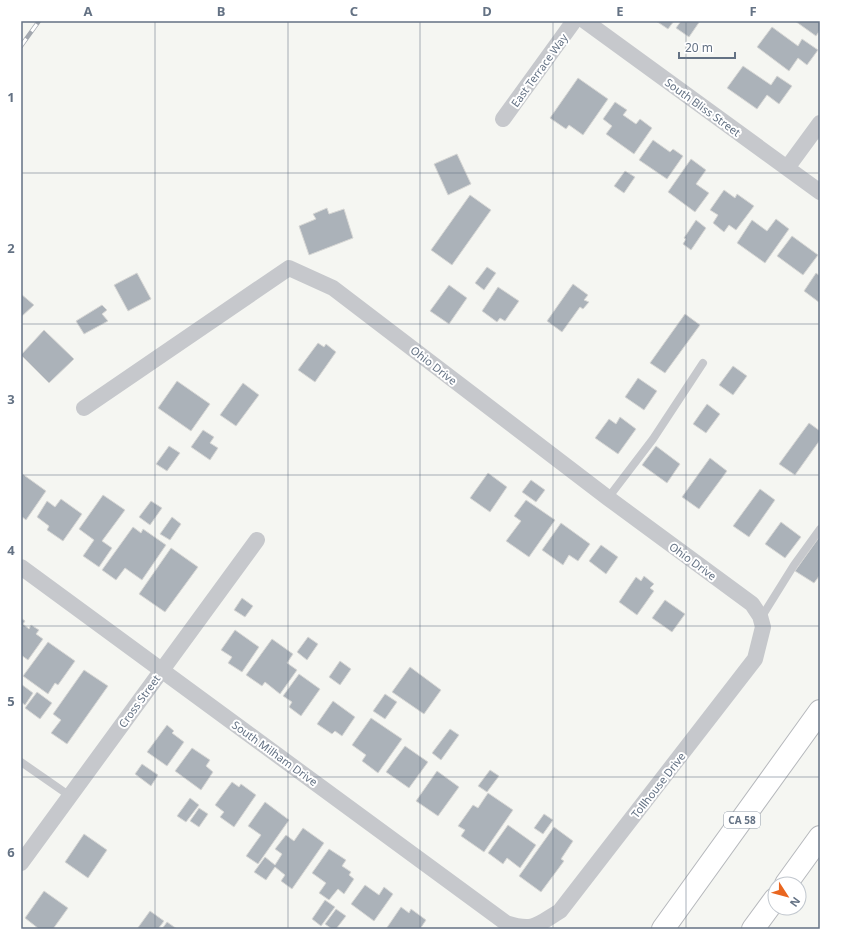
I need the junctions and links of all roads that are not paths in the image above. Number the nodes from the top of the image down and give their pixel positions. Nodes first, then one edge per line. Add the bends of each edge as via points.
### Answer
1 (574, 21) edge
2 (585, 21) edge
3 (503, 119) dead end
4 (820, 123) edge
5 (787, 168) junction
6 (820, 192) edge
7 (703, 363) dead end
8 (84, 408) dead end
9 (608, 498) junction
10 (820, 529) edge
11 (257, 540) dead end
12 (21, 567) edge
13 (762, 623) junction
14 (162, 670) junction
15 (820, 711) edge
16 (21, 762) edge
17 (70, 796) junction
18 (820, 837) edge
19 (21, 863) edge
20 (792, 876) edge
21 (767, 910) edge
22 (532, 927) joint
23 (663, 929) edge
24 (754, 929) edge

1 - 3 street, East Terrace Way
2 - 5 street, South Bliss Street
4 - 5 street
5 - 6 street, South Bliss Street
7 - 9 lane via 653,439
8 - 9 street, Ohio Drive via 289,268 333,288
9 - 13 street, Ohio Drive via 752,604
10 - 13 lane via 794,565
11 - 14 street, Cross Street
12 - 14 street, South Milham Drive
13 - 22 street, Tollhouse Drive via 755,659 560,911
14 - 17 street, Cross Street
14 - 22 street, South Milham Drive via 506,923
15 - 23 highway, CA 58
16 - 17 lane
17 - 19 street, Cross Street
18 - 20 highway
21 - 24 highway

